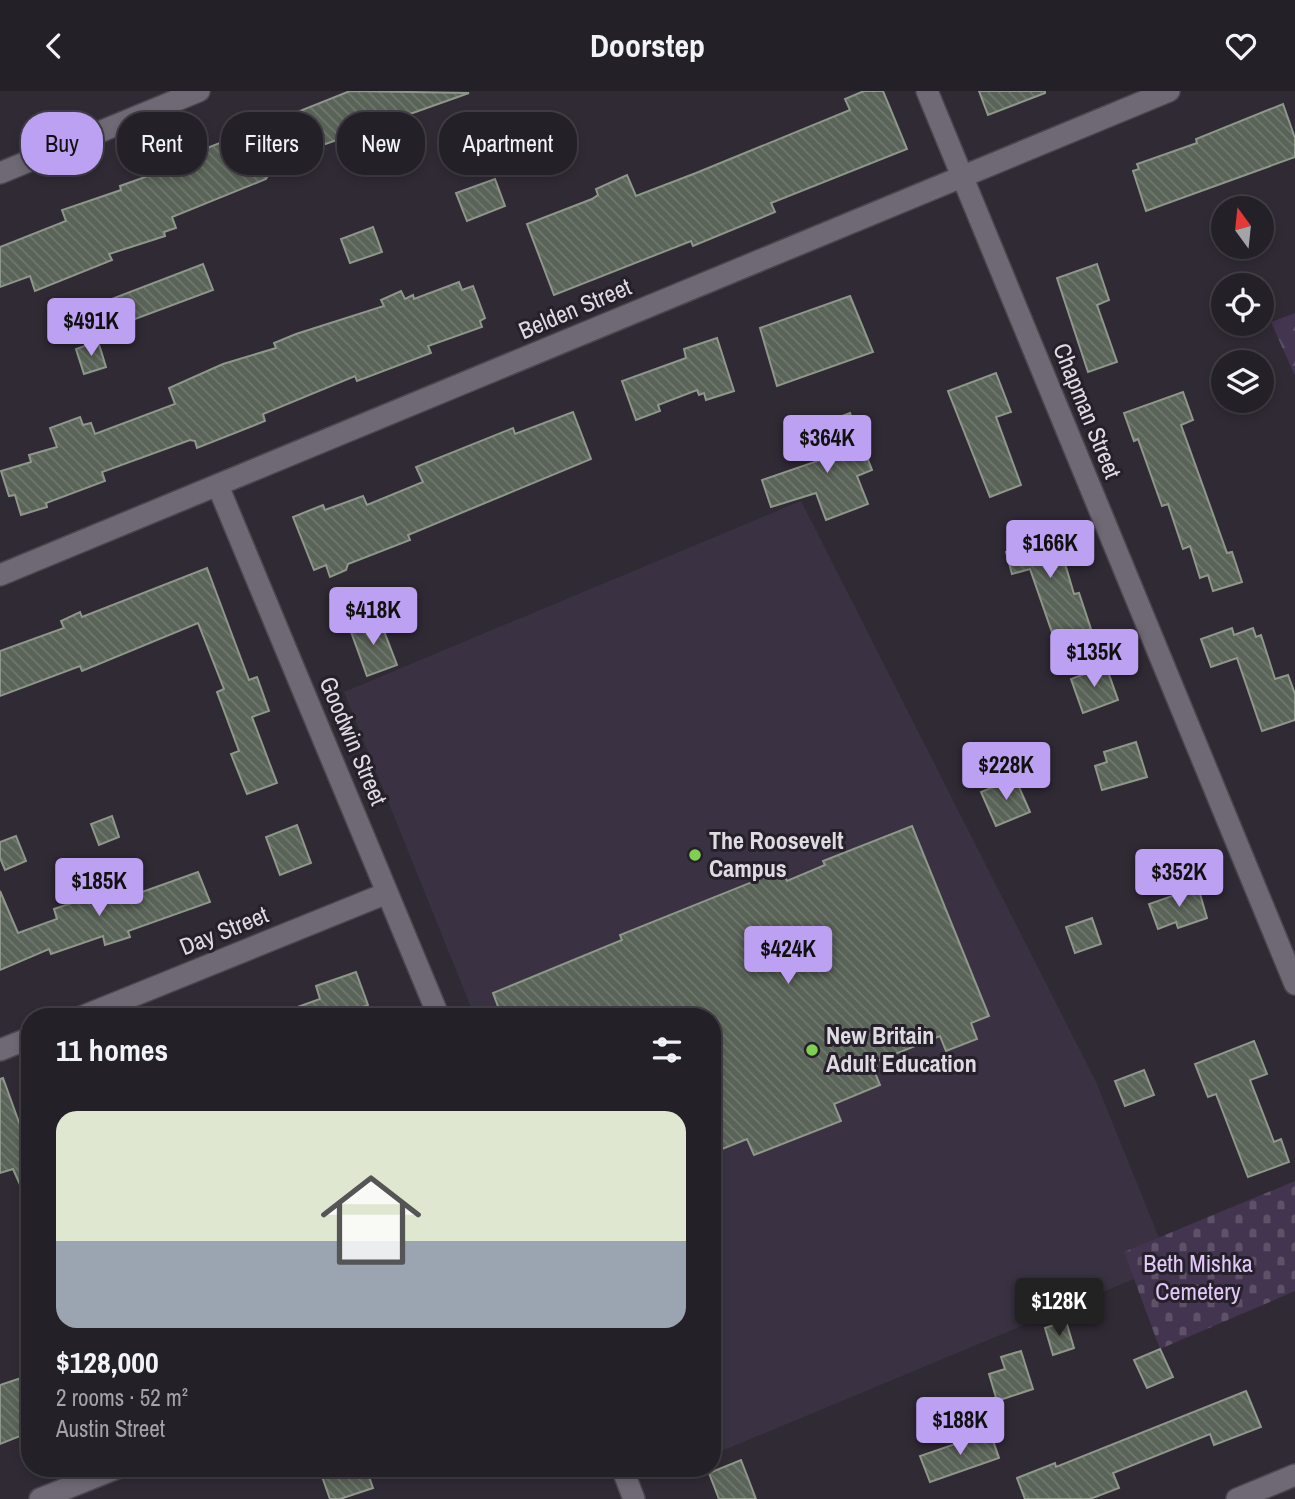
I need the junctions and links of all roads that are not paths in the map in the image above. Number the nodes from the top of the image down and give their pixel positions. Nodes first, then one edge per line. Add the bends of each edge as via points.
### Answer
1 (199, 91) edge
2 (927, 91) edge
3 (1168, 91) edge
4 (0, 173) edge
5 (962, 177) junction
6 (218, 486) junction
7 (0, 575) edge
8 (387, 893) junction
9 (1295, 984) edge
10 (103, 1008) edge
11 (435, 1008) edge
12 (21, 1041) edge
13 (0, 1049) edge
14 (1295, 1475) edge
15 (95, 1477) edge
16 (625, 1477) edge
17 (40, 1499) edge
18 (634, 1499) edge
19 (1237, 1499) edge

1 - 4 street
2 - 5 street, Chapman Street
3 - 5 street, Belden Street
5 - 6 street, Belden Street
5 - 9 street, Chapman Street
6 - 7 street, Belden Street
6 - 8 street, Goodwin Street
8 - 10 street, Day Street
8 - 11 street, Goodwin Street
12 - 13 street
14 - 19 street
15 - 17 street
16 - 18 street

